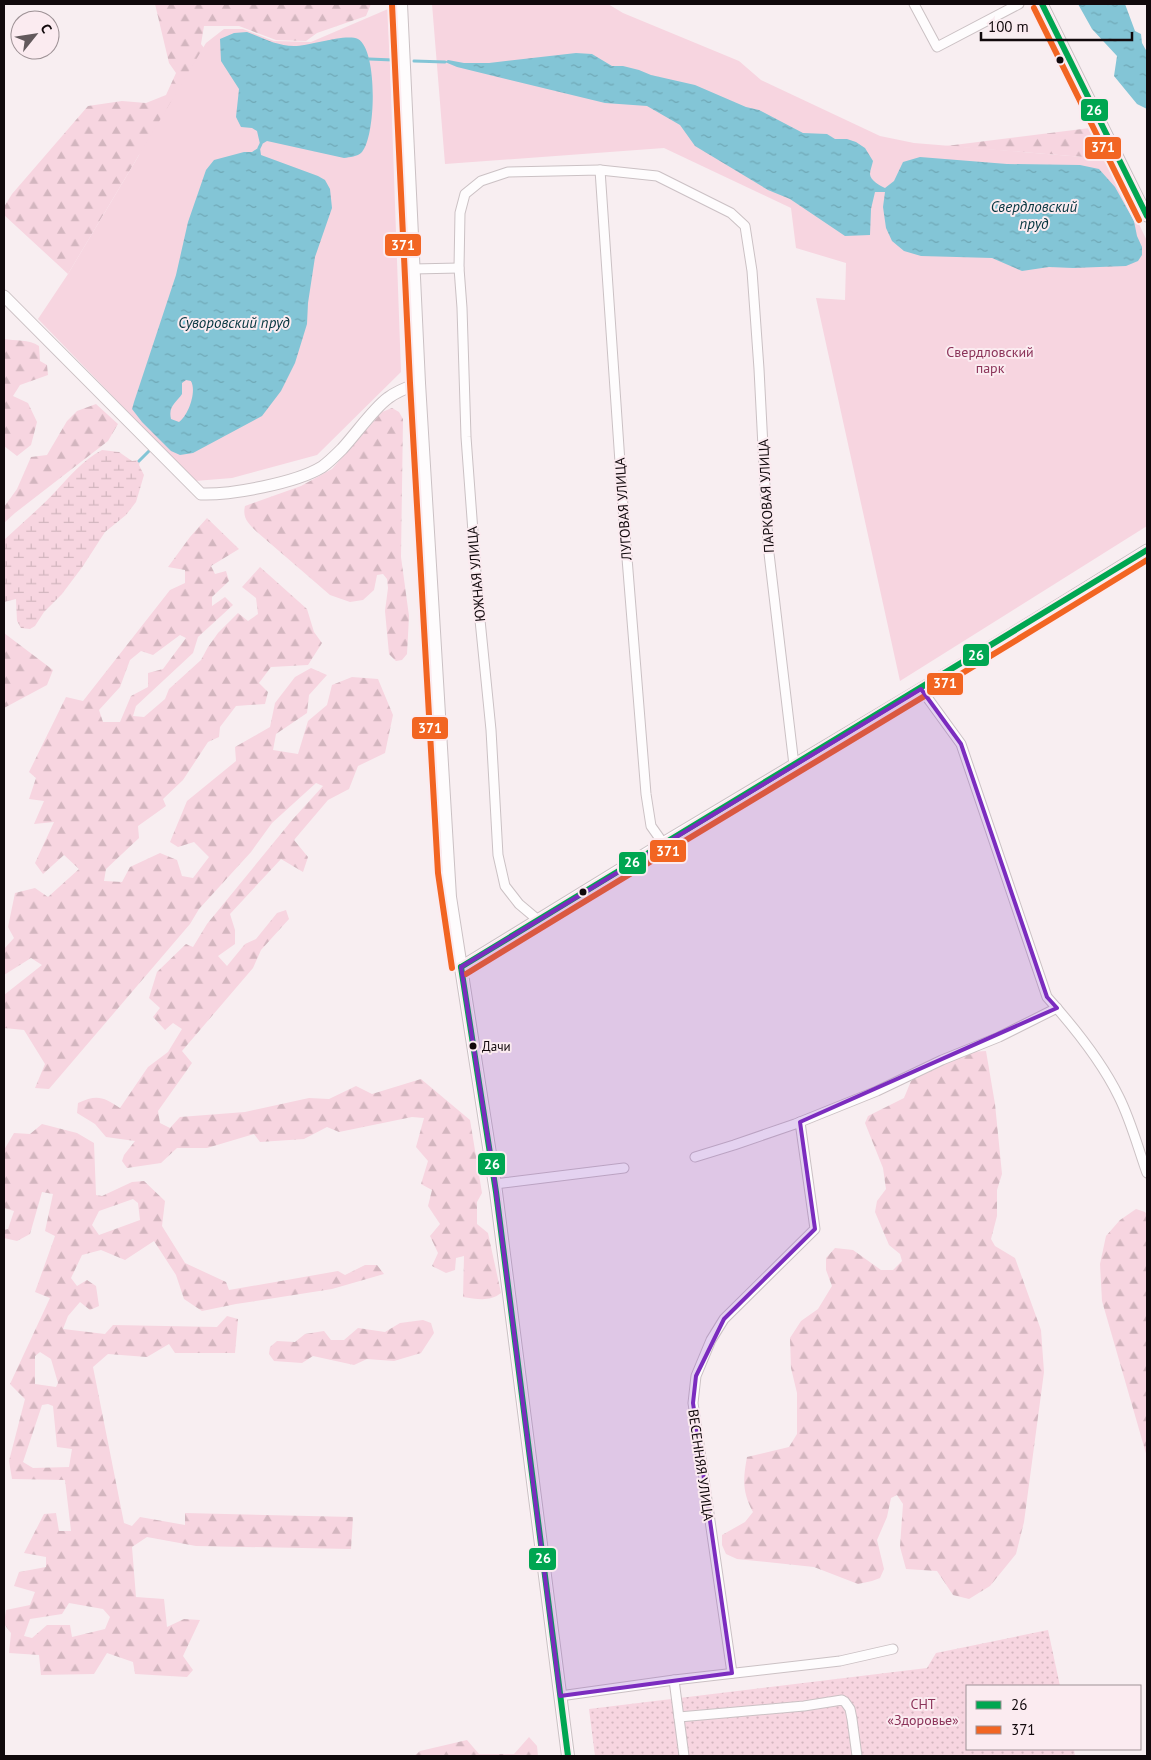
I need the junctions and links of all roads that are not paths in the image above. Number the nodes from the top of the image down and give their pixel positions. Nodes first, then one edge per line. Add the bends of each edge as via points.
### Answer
1 (401, 4) edge
2 (914, 4) edge
3 (1019, 4) edge
4 (1042, 4) edge
5 (600, 170) junction
6 (1147, 216) edge
7 (459, 268) junction
8 (413, 269) junction
9 (4, 296) edge
10 (418, 383) junction
11 (1147, 550) edge
12 (921, 689) junction
13 (794, 765) junction
14 (663, 843) junction
15 (538, 920) junction
16 (461, 967) junction
17 (1057, 1008) junction
18 (800, 1122) junction
19 (695, 1157) dead end
20 (624, 1168) dead end
21 (1147, 1173) edge
22 (495, 1184) junction
23 (893, 1649) dead end
24 (732, 1673) junction
25 (674, 1680) junction
26 (560, 1696) junction
27 (679, 1717) junction
28 (568, 1756) edge
29 (684, 1756) edge
30 (857, 1756) edge

1 - 8 main road
2 - 3 street via 937,47
4 - 6 street
5 - 7 street, ЮЖНАЯ УЛИЦА via 508,172 482,181 464,194 460,213
5 - 13 street, ПАРКОВАЯ УЛИЦА via 657,176 731,213 745,226 752,271 768,545
5 - 14 street, ЛУГОВАЯ УЛИЦА via 646,794 651,826
7 - 8 street
7 - 15 street, ЮЖНАЯ УЛИЦА via 466,447 491,730 498,855 505,886
8 - 10 main road
9 - 10 street via 200,494 245,490 301,477 323,466 387,398
10 - 16 main road via 447,873
11 - 12 street
12 - 13 street
12 - 17 street via 961,744 1047,996
13 - 14 street
14 - 15 street
15 - 16 street
16 - 22 main road
17 - 18 street via 999,1037
17 - 21 street via 1097,1060 1118,1096
18 - 19 street
18 - 24 street, ВЕСЕННЯЯ УЛИЦА via 815,1229 724,1320 711,1340 696,1376 692,1403
20 - 22 street
22 - 26 main road
23 - 24 street via 840,1661
24 - 25 street
25 - 26 street
25 - 27 street
26 - 28 main road
27 - 29 street
27 - 30 street via 842,1700 850,1709

